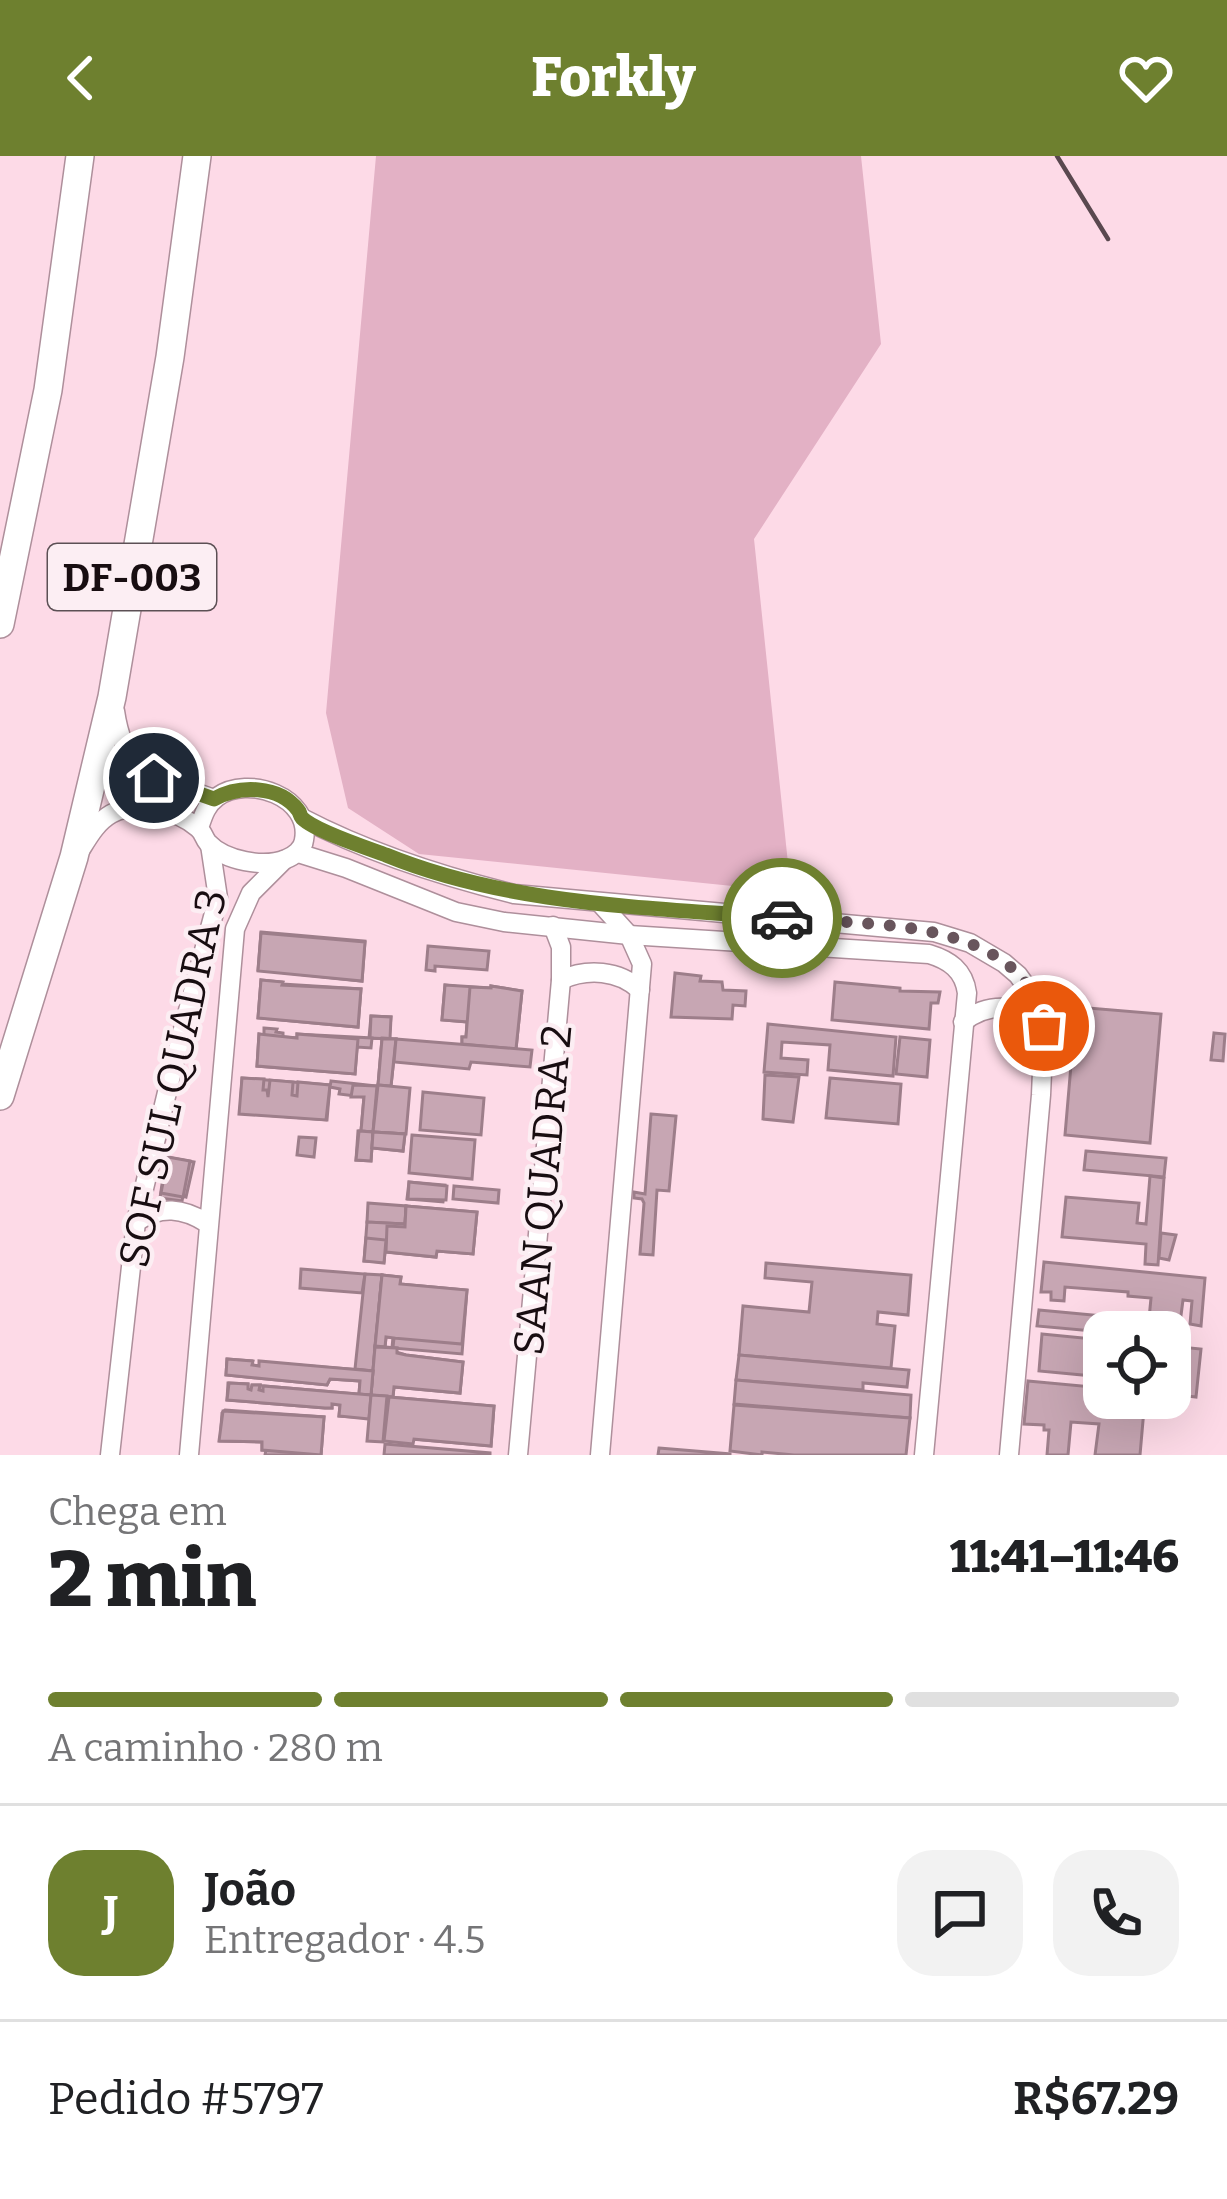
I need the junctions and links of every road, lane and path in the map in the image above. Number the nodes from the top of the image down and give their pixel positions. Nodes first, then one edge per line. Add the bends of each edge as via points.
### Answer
1 (80, 156) edge
2 (197, 156) edge
3 (0, 624) edge
4 (112, 698) junction
5 (214, 799) junction
6 (302, 818) junction
7 (205, 837) junction
8 (291, 856) junction
9 (74, 857) junction
10 (601, 903) junction
11 (554, 926) junction
12 (629, 935) junction
13 (665, 937) junction
14 (641, 964) junction
15 (561, 980) junction
16 (640, 990) junction
17 (963, 1022) junction
18 (1044, 1026) junction
19 (0, 1096) edge
20 (136, 1222) junction
21 (208, 1223) junction
22 (110, 1455) edge
23 (189, 1455) edge
24 (518, 1455) edge
25 (600, 1455) edge
26 (924, 1455) edge
27 (1009, 1455) edge

1 - 3 highway, DF-003 via 48,390
2 - 4 highway, DF-003
4 - 5 street via 122,745 139,768
4 - 9 highway, DF-003
5 - 6 street via 257,789
5 - 7 street
6 - 8 street via 304,840
6 - 10 street via 454,879
7 - 8 street via 246,861
7 - 9 street via 171,813 120,810
7 - 20 street, SOF SUL QUADRA 3 via 218,898
8 - 11 street via 363,874 456,912
8 - 21 street via 251,893 235,929
9 - 19 highway, DF-003
10 - 12 street
10 - 18 street via 920,929 1004,963 1031,990
11 - 12 street
11 - 15 street, SAAN QUADRA 2
12 - 13 street
12 - 14 street
13 - 14 street
13 - 17 street via 929,954 964,979
14 - 16 street
15 - 16 street via 601,973
15 - 24 street, SAAN QUADRA 2
16 - 25 street
17 - 18 street via 1005,1008
17 - 26 street
18 - 27 street
20 - 21 street via 169,1209
20 - 22 street, SOF SUL QUADRA 3
21 - 23 street

